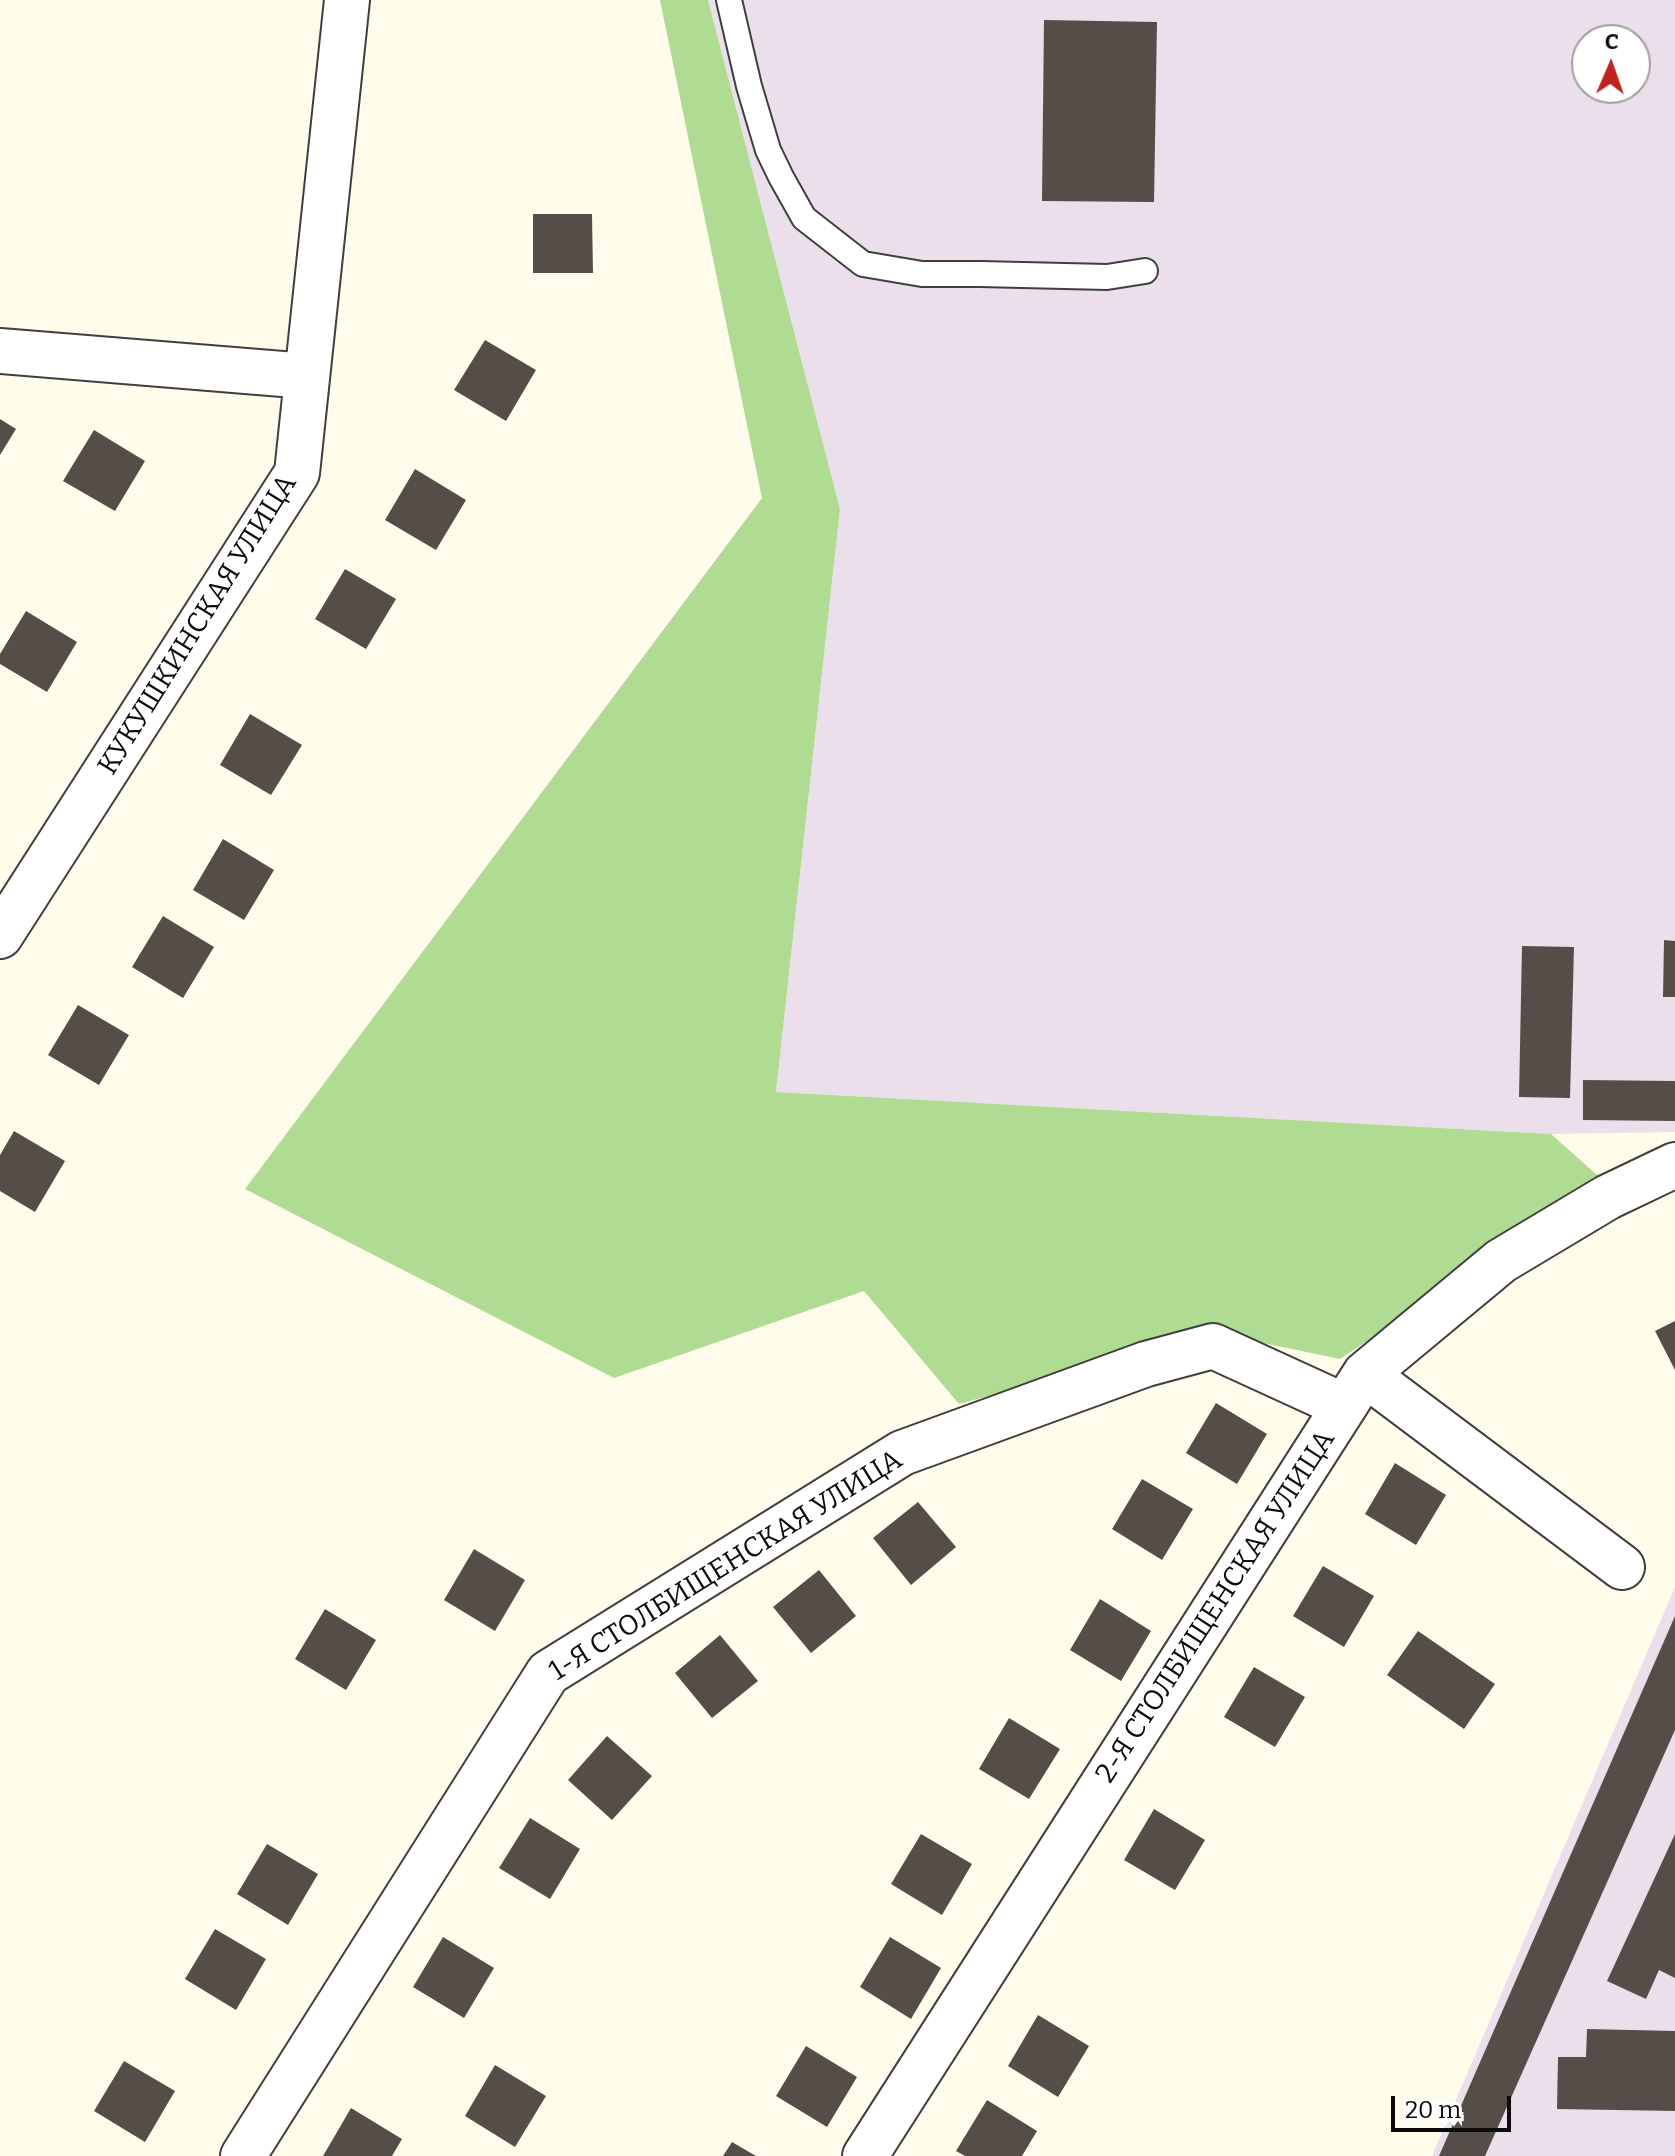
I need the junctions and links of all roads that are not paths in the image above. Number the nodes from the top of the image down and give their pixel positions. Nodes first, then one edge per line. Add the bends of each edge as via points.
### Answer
1 (347, 0) edge
2 (729, 0) edge
3 (1145, 271) dead end
4 (0, 351) edge
5 (307, 376) junction
6 (0, 936) edge
7 (1675, 1165) edge
8 (1355, 1390) junction
9 (1622, 1567) dead end
10 (243, 2156) edge
11 (865, 2156) edge

1 - 5 street, КУКУШКИНСКАЯ УЛИЦА
2 - 3 lane via 749,86 781,177 804,218 863,264 922,274 1107,277
4 - 5 street
5 - 6 street, КУКУШКИНСКАЯ УЛИЦА via 297,473
7 - 8 street, 2-Я СТОЛБИЩЕНСКАЯ УЛИЦА via 1608,1197 1501,1261
8 - 9 street, 1-Я СТОЛБИЩЕНСКАЯ УЛИЦА
8 - 10 street, 1-Я СТОЛБИЩЕНСКАЯ УЛИЦА via 1213,1346 1146,1364 902,1453 548,1673
8 - 11 street, 2-Я СТОЛБИЩЕНСКАЯ УЛИЦА

